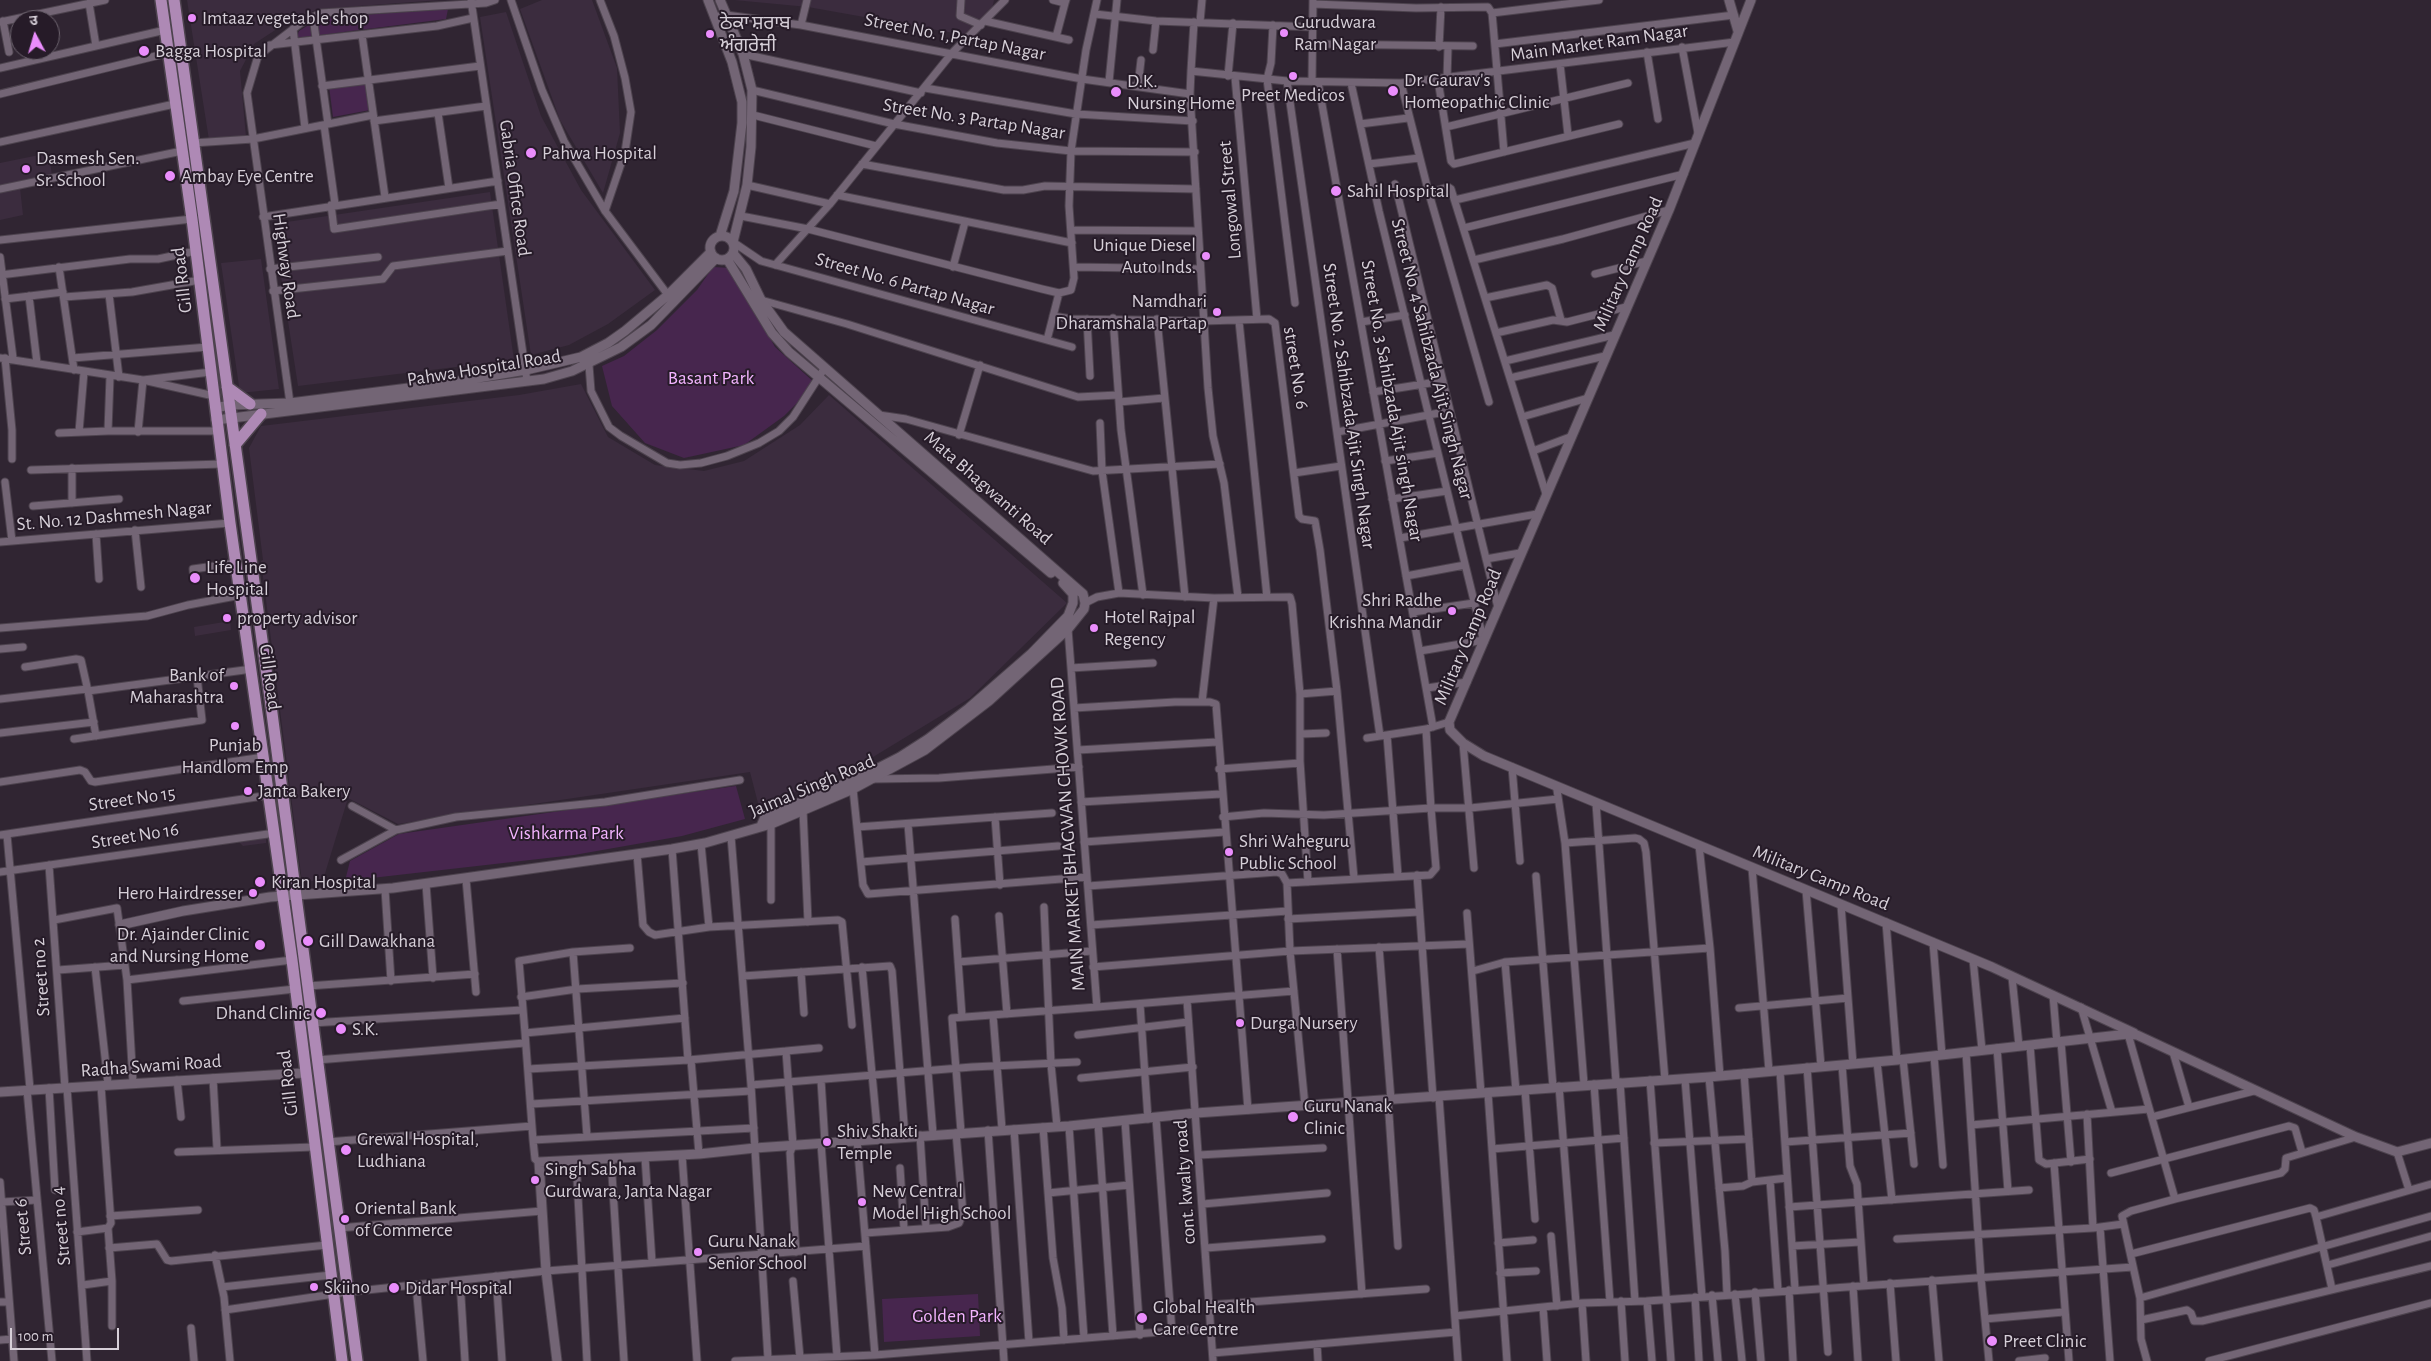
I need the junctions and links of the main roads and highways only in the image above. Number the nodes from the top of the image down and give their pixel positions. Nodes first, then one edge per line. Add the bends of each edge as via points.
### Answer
1 (156, 0) edge
2 (161, 0) edge
3 (174, 0) edge
4 (184, 143) junction
5 (227, 387) junction
6 (250, 404) road end
7 (261, 414) road end
8 (235, 445) junction
9 (339, 1361) edge
10 (356, 1361) edge

1 - 4 main road, Gill Road via 175,137
2 - 4 main road
3 - 4 main road, Gill Road
4 - 5 main road, Gill Road
4 - 9 main road, Gill Road via 216,420 292,960 334,1295
5 - 6 main road
5 - 8 main road, Gill Road
7 - 8 main road
8 - 10 main road, Gill Road

